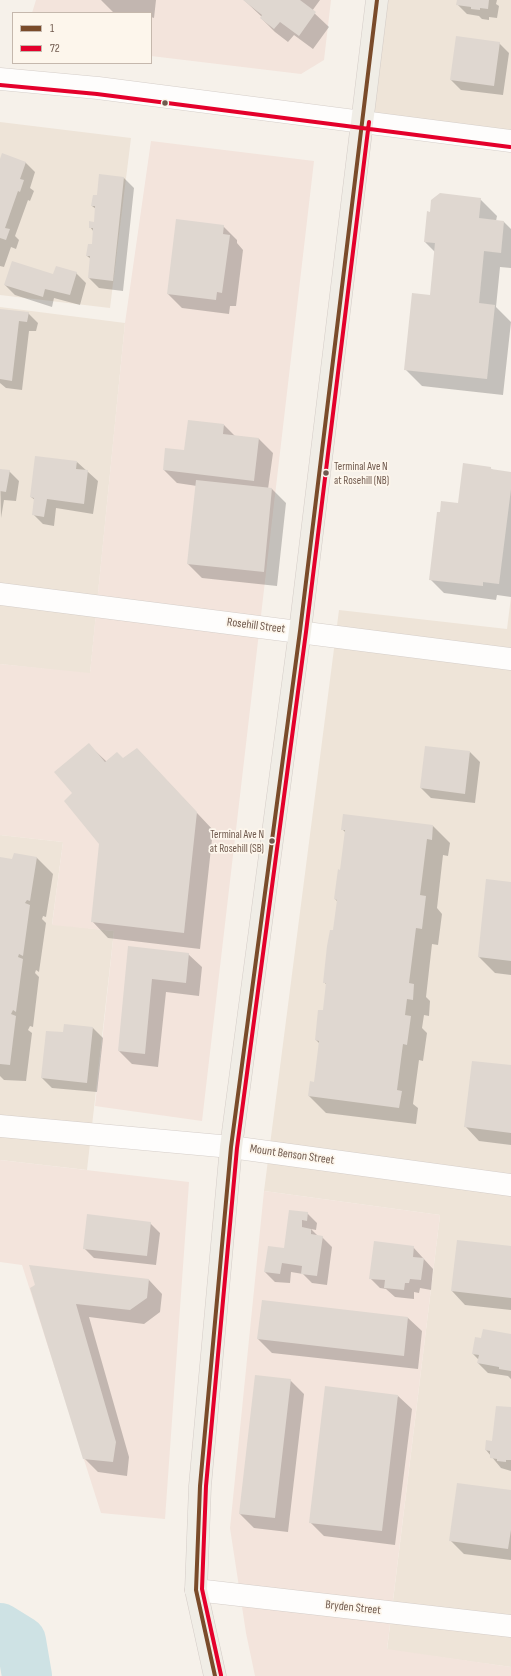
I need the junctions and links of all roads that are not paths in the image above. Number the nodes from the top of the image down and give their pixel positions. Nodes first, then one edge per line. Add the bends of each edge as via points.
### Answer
1 (377, 0) edge
2 (0, 79) edge
3 (363, 121) junction
4 (511, 141) edge
5 (0, 594) edge
6 (300, 631) junction
7 (511, 659) edge
8 (0, 1126) edge
9 (231, 1147) junction
10 (511, 1185) edge
11 (196, 1590) junction
12 (511, 1626) edge
13 (215, 1676) edge

1 - 3 main road
2 - 3 street via 98,88
3 - 4 street
3 - 6 main road
5 - 6 street, Rosehill Street
6 - 7 street, Rosehill Street
6 - 9 main road
8 - 9 street, Mount Benson Street
9 - 10 street, Mount Benson Street
9 - 11 main road via 200,1486
11 - 12 street, Bryden Street
11 - 13 main road

